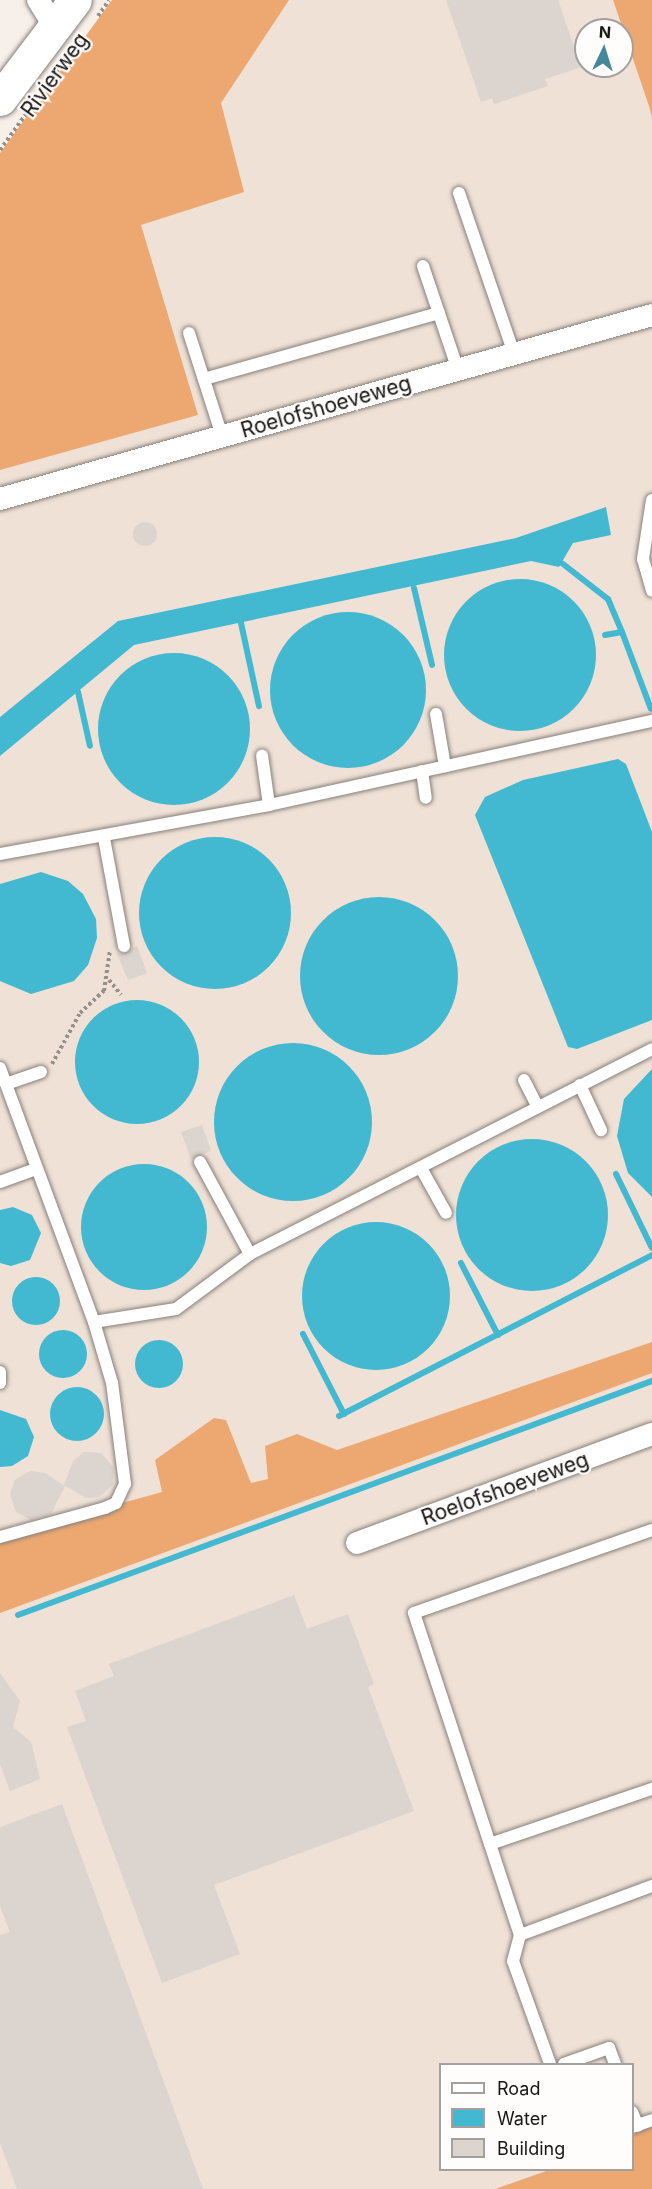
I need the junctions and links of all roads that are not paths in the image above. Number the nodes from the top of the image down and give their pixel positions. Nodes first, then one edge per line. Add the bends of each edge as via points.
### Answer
1 (85, 9) edge
2 (58, 22) edge
3 (0, 99) edge
4 (459, 193) dead end
5 (423, 266) dead end
6 (439, 313) junction
7 (652, 315) edge
8 (189, 333) dead end
9 (514, 354) junction
10 (458, 370) junction
11 (204, 379) junction
12 (222, 436) junction
13 (0, 499) edge
14 (652, 500) edge
15 (652, 591) edge
16 (436, 714) dead end
17 (651, 722) edge
18 (262, 755) dead end
19 (445, 766) junction
20 (422, 771) junction
21 (426, 798) dead end
22 (269, 805) junction
23 (104, 838) junction
24 (0, 854) edge
25 (124, 946) dead end
26 (652, 1049) edge
27 (0, 1068) edge
28 (41, 1072) road end
29 (524, 1080) dead end
30 (6, 1084) junction
31 (580, 1085) junction
32 (538, 1107) junction
33 (602, 1130) dead end
34 (200, 1162) dead end
35 (36, 1169) junction
36 (422, 1170) junction
37 (0, 1182) edge
38 (446, 1213) dead end
39 (250, 1254) junction
40 (94, 1322) junction
41 (0, 1372) edge
42 (0, 1383) edge
43 (652, 1434) edge
44 (652, 1530) edge
45 (0, 1537) edge
46 (357, 1543) dead end
47 (652, 1789) edge
48 (490, 1844) junction
49 (652, 1886) edge
50 (520, 1935) junction
51 (550, 2063) edge
52 (567, 2063) edge
53 (615, 2063) edge
54 (652, 2120) edge
55 (635, 2126) edge

1 - 2 main road, Rivierweg
2 - 3 main road, Rivierweg
4 - 9 lane
5 - 6 lane
6 - 10 lane
6 - 11 lane
7 - 9 street, Roelofshoeveweg
8 - 11 lane
9 - 10 street, Roelofshoeveweg
10 - 12 street, Roelofshoeveweg
11 - 12 lane
12 - 13 street, Roelofshoeveweg
14 - 15 lane via 643,558
16 - 19 lane
17 - 19 lane
18 - 22 lane
19 - 20 lane
20 - 21 lane
20 - 22 lane
22 - 23 lane
23 - 24 lane
23 - 25 lane
26 - 31 lane
27 - 30 lane
28 - 30 lane
29 - 32 lane
30 - 35 lane
31 - 32 lane
31 - 33 lane
32 - 36 lane
34 - 39 lane
35 - 37 lane
35 - 40 lane
36 - 38 lane
36 - 39 lane
39 - 40 lane via 176,1309
40 - 45 lane via 112,1383 125,1484 116,1503 105,1508
41 - 42 lane
43 - 46 street, Roelofshoeveweg
44 - 48 lane via 414,1613
47 - 48 lane
48 - 50 lane
49 - 50 lane
50 - 51 lane via 513,1961
52 - 53 lane via 609,2048
54 - 55 lane

